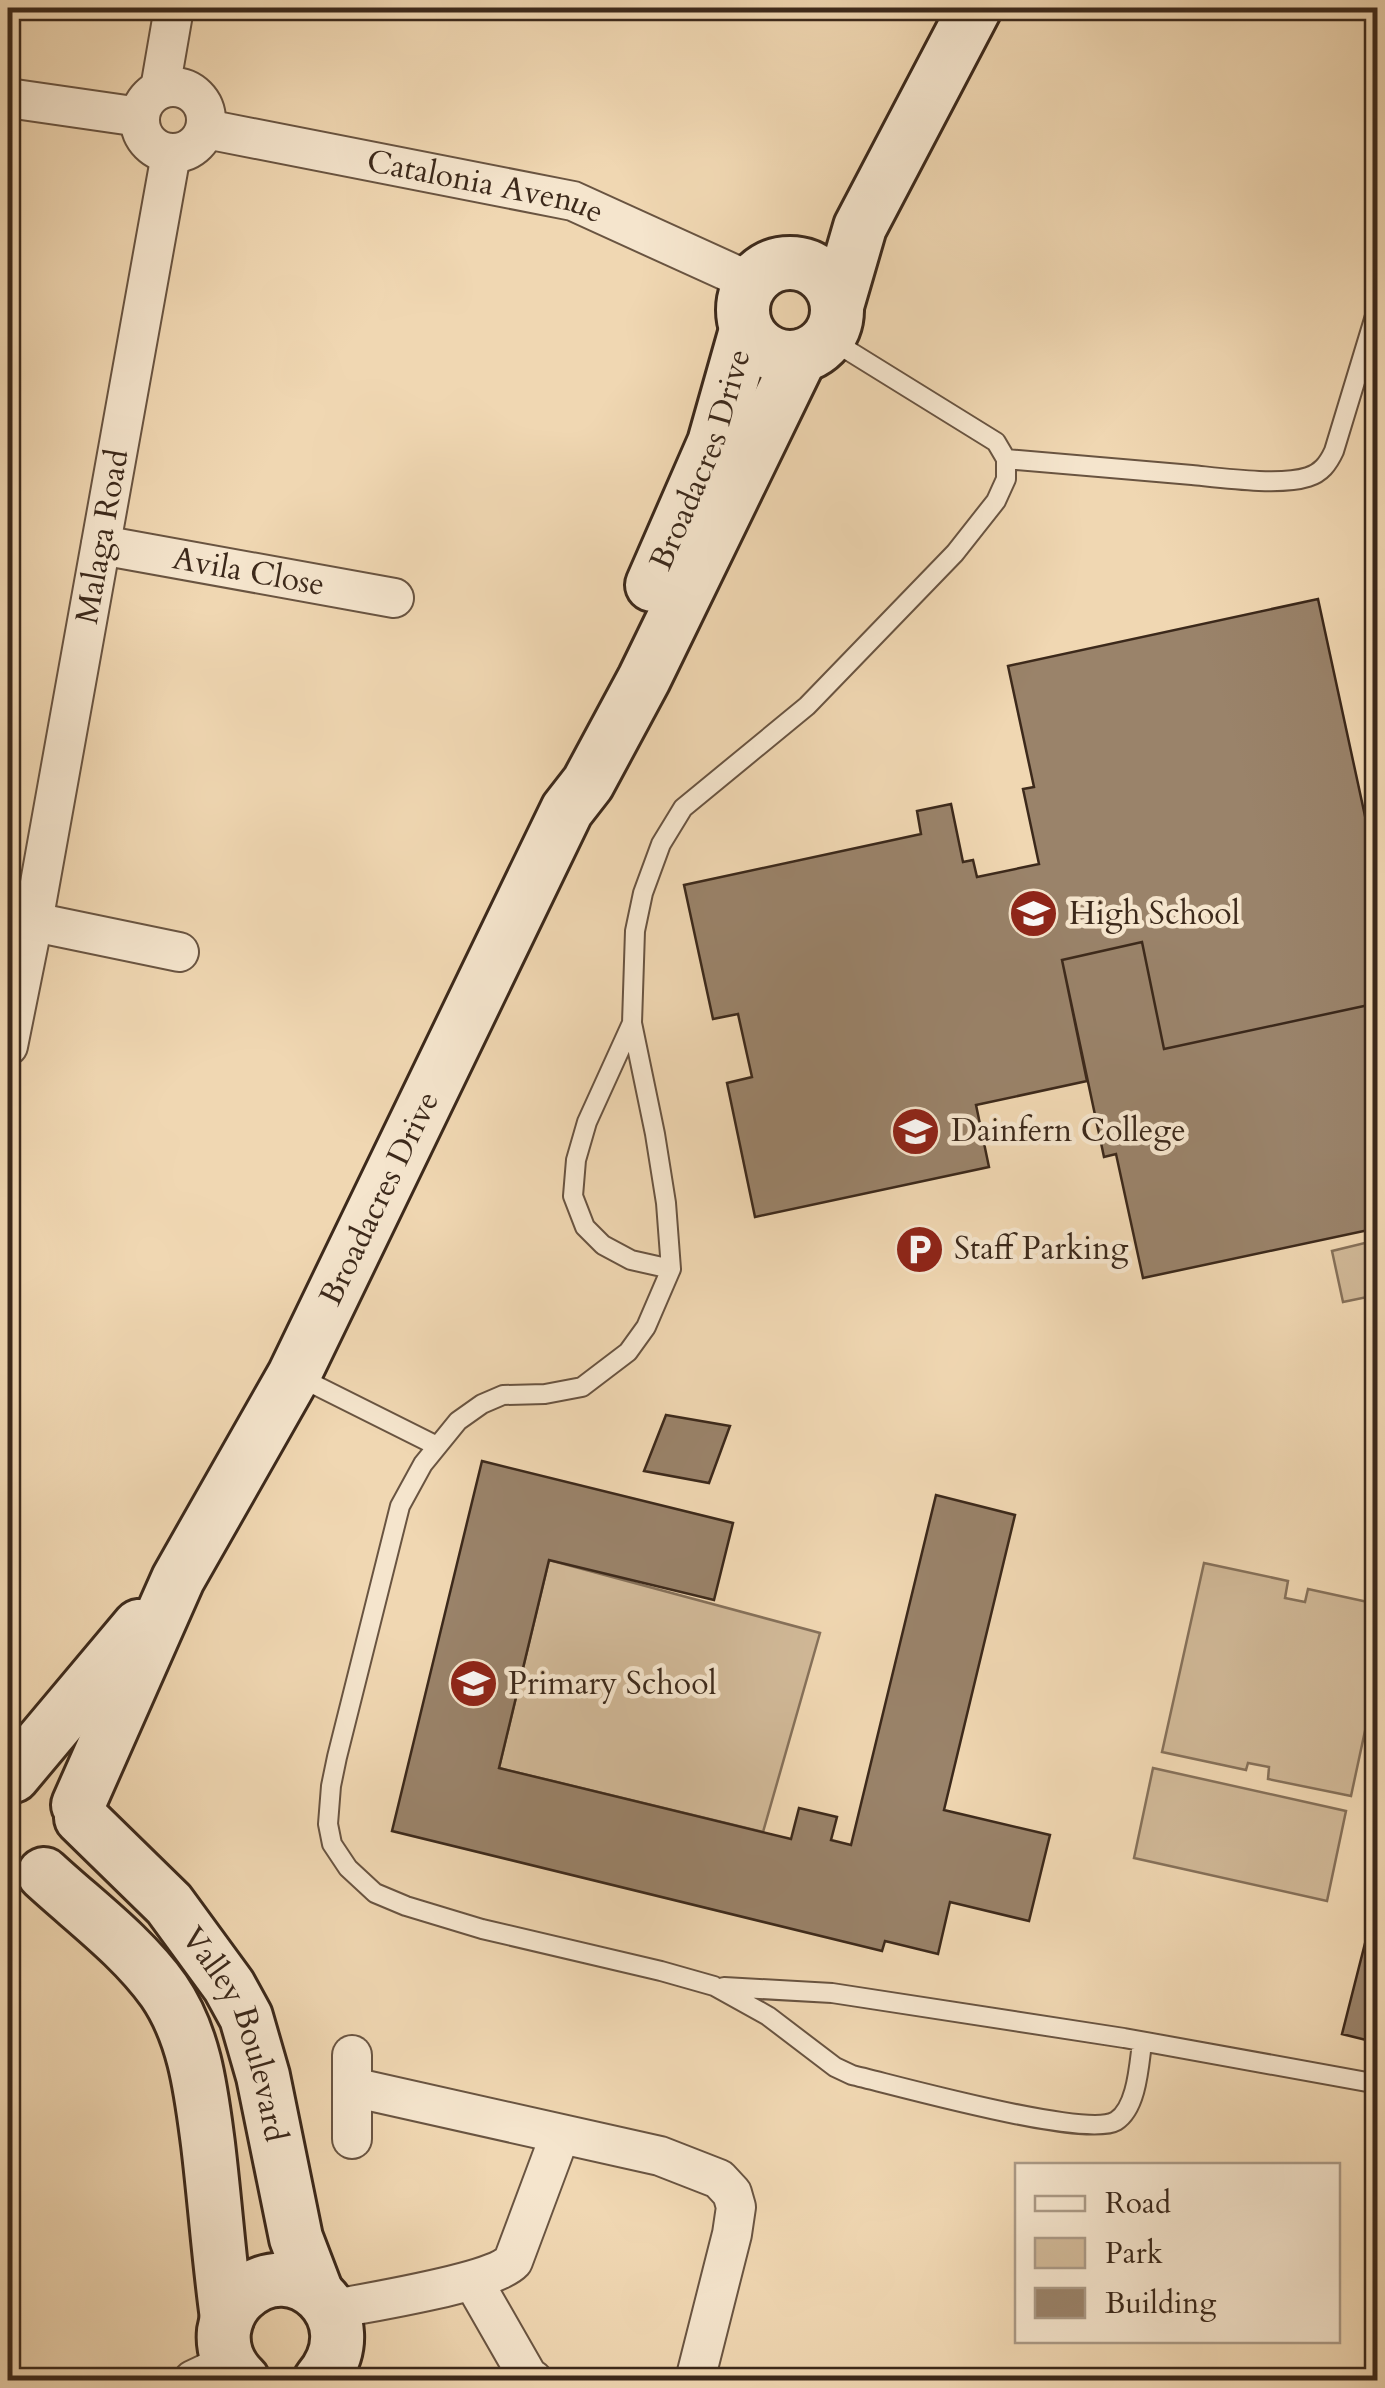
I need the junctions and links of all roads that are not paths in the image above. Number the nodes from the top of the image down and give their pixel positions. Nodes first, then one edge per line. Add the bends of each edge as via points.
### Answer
1 (174, 8) edge
2 (976, 8) edge
3 (8, 98) edge
4 (150, 103) junction
5 (206, 129) junction
6 (172, 154) junction
7 (860, 228) junction
8 (764, 291) junction
9 (1378, 306) edge
10 (822, 333) junction
11 (1006, 459) junction
12 (101, 545) junction
13 (394, 598) dead end
14 (567, 810) junction
15 (20, 919) edge
16 (179, 952) dead end
17 (632, 1023) junction
18 (8, 1046) edge
19 (671, 1269) junction
20 (294, 1374) junction
21 (438, 1446) junction
22 (178, 1579) junction
23 (10, 1777) edge
24 (79, 1811) junction
25 (26, 1872) edge
26 (192, 1935) junction
27 (150, 1975) junction
28 (714, 1986) junction
29 (1142, 2043) junction
30 (1378, 2084) edge
31 (560, 2135) junction
32 (352, 2139) dead end
33 (473, 2281) junction
34 (329, 2311) junction
35 (223, 2361) edge
36 (320, 2380) edge
37 (350, 2380) edge
38 (533, 2380) edge
39 (695, 2380) edge

1 - 4 street
2 - 7 street, Broadacres Drive
3 - 4 street
4 - 5 street via 174,86 189,90 200,100
4 - 6 street via 141,131 158,150
5 - 6 street via 199,142
5 - 8 street, Catalonia Avenue via 574,201
6 - 12 street, Malaga Road
7 - 8 street
7 - 10 street, Broadacres Drive
8 - 10 street via 810,267 824,276 833,290
8 - 10 street, Broadacres Drive via 756,344 785,358
8 - 14 street, Broadacres Drive via 714,443 594,720
9 - 11 lane via 1334,451 1311,476 1250,481
10 - 11 lane via 996,442
10 - 14 street, Broadacres Drive via 644,679
11 - 17 lane via 996,501 955,554 807,706 683,808 643,893
12 - 13 street, Avila Close
12 - 15 street, Malaga Road
14 - 20 street, Broadacres Drive
15 - 16 street
15 - 18 street, Malaga Road
17 - 19 lane via 655,1134
17 - 19 lane via 587,1122 573,1196 585,1227 603,1245
19 - 21 lane via 628,1352 582,1388 482,1404
20 - 21 lane
20 - 22 street, Broadacres Drive
21 - 28 lane via 400,1506 331,1786 332,1844 375,1893 406,1906
22 - 23 street, Broadacres Drive
22 - 24 street, Broadacres Drive
23 - 24 street, Broadacres Drive via 28,1772 58,1781
24 - 25 street, Broadacres Drive via 80,1832 68,1859 57,1868
24 - 26 street, Valley Boulevard
25 - 27 street, Valley Boulevard via 128,1950
26 - 27 street
26 - 34 street, Valley Boulevard via 246,2017 296,2238
27 - 35 street, Valley Boulevard via 187,2032 201,2090 216,2209
28 - 29 lane via 832,1993
28 - 29 lane via 852,2075 1014,2114 1098,2126 1127,2108
29 - 30 lane
31 - 32 street via 352,2071
31 - 33 street via 513,2261
31 - 39 street via 660,2156 719,2179 732,2192 732,2234
33 - 34 street
33 - 38 street
34 - 35 street via 302,2284 266,2282 249,2290 236,2302
34 - 36 street via 337,2349
34 - 37 street, Valley Boulevard

